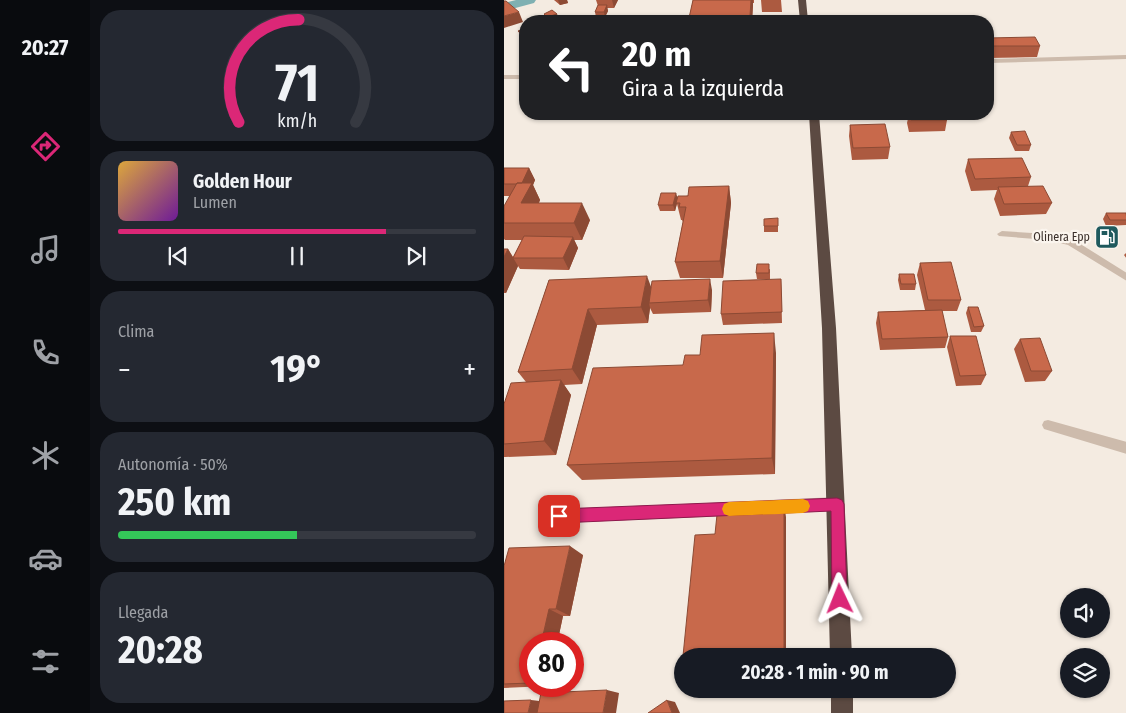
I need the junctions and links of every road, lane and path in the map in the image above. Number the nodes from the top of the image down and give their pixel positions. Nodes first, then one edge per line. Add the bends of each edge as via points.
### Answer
1 (802, 0) edge
2 (803, 15) edge
3 (1126, 57) edge
4 (994, 61) edge
5 (504, 76) edge
6 (519, 77) edge
7 (814, 120) edge
8 (1002, 234) dead end
9 (1126, 278) edge
10 (1048, 425) dead end
11 (1126, 448) edge
12 (837, 504) junction
13 (559, 516) dead end
14 (841, 648) edge
15 (842, 698) edge
16 (842, 713) edge

1 - 2 highway
3 - 4 lane
5 - 6 lane
7 - 12 highway
8 - 9 lane via 1070,242
10 - 11 lane
12 - 13 lane
12 - 14 highway
15 - 16 highway

